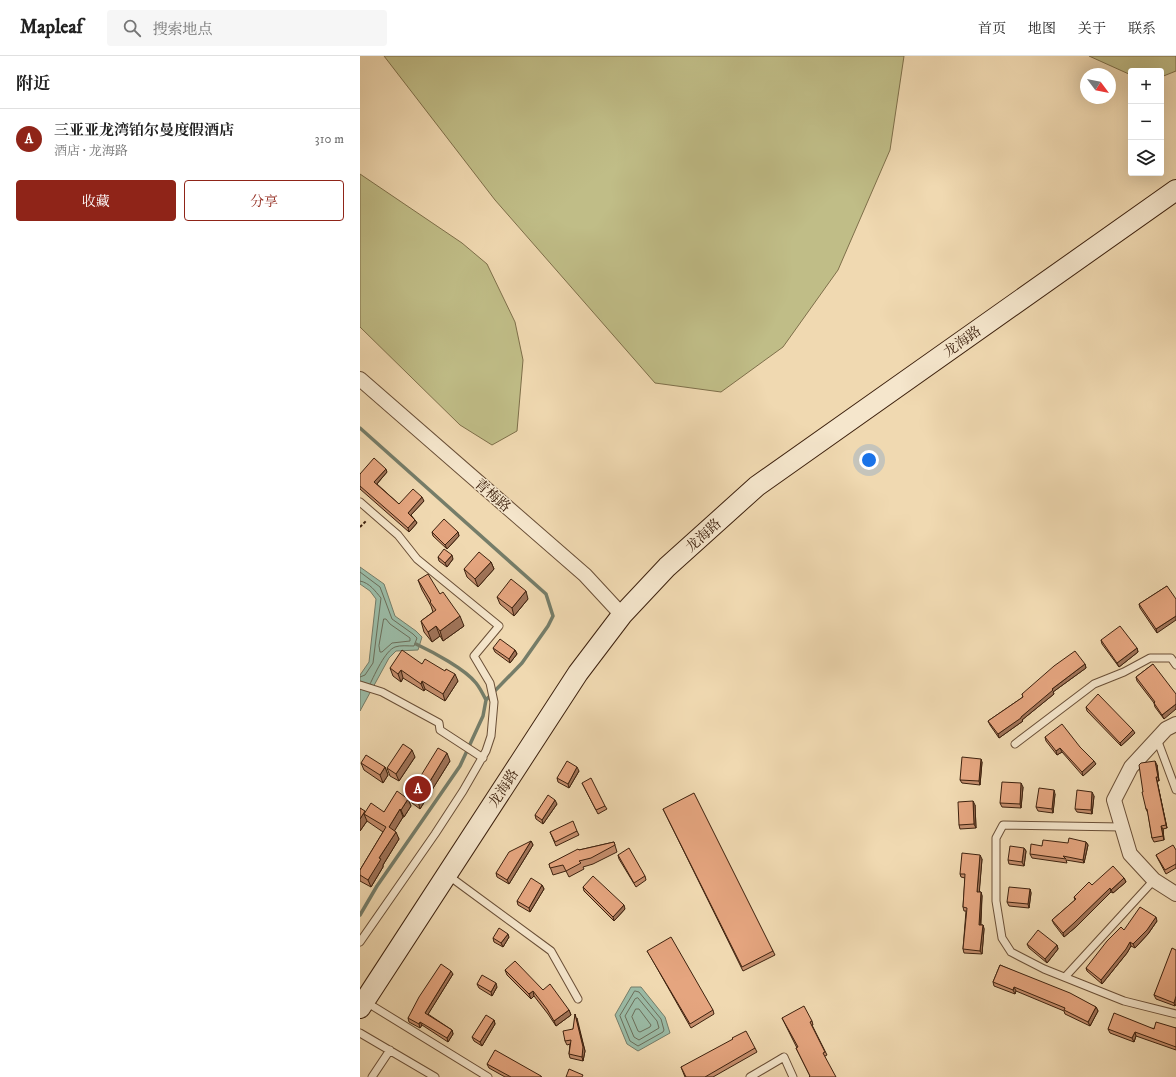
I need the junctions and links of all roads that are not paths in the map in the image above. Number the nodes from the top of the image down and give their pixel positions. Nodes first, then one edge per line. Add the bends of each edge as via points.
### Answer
1 (1176, 190) edge
2 (360, 378) edge
3 (360, 502) edge
4 (622, 615) junction
5 (1176, 665) edge
6 (360, 685) edge
7 (1176, 724) edge
8 (1157, 739) junction
9 (1015, 744) dead end
10 (483, 758) junction
11 (1176, 790) edge
12 (1122, 827) junction
13 (447, 874) junction
14 (1154, 880) junction
15 (1176, 894) edge
16 (360, 942) edge
17 (1065, 977) junction
18 (578, 999) dead end
19 (362, 1004) edge
20 (1176, 1014) edge
21 (360, 1033) edge
22 (390, 1050) junction
23 (372, 1077) edge
24 (435, 1077) edge
25 (488, 1077) edge
26 (750, 1077) edge
27 (793, 1077) edge

1 - 4 street, 龙海路 via 757,486 667,567
2 - 4 street, 青梅路 via 585,575
3 - 10 lane via 398,535 417,559 499,626 474,656 490,683 494,702 491,736
4 - 13 street, 龙海路 via 578,673
5 - 9 lane via 1171,658 1150,658 1094,684
6 - 10 lane via 382,692 439,723 440,730
7 - 8 street via 1166,729
8 - 11 lane
8 - 12 street via 1131,767 1114,800
10 - 16 lane via 435,834
12 - 14 street via 1130,854
12 - 17 lane via 1003,825 996,838 996,901 1002,938 1011,952
13 - 18 lane via 552,951
13 - 19 street, 龙海路
14 - 15 street
14 - 17 lane
17 - 20 lane via 1124,1001
19 - 25 lane
21 - 22 lane
22 - 23 lane
22 - 24 lane
26 - 27 lane via 784,1057

